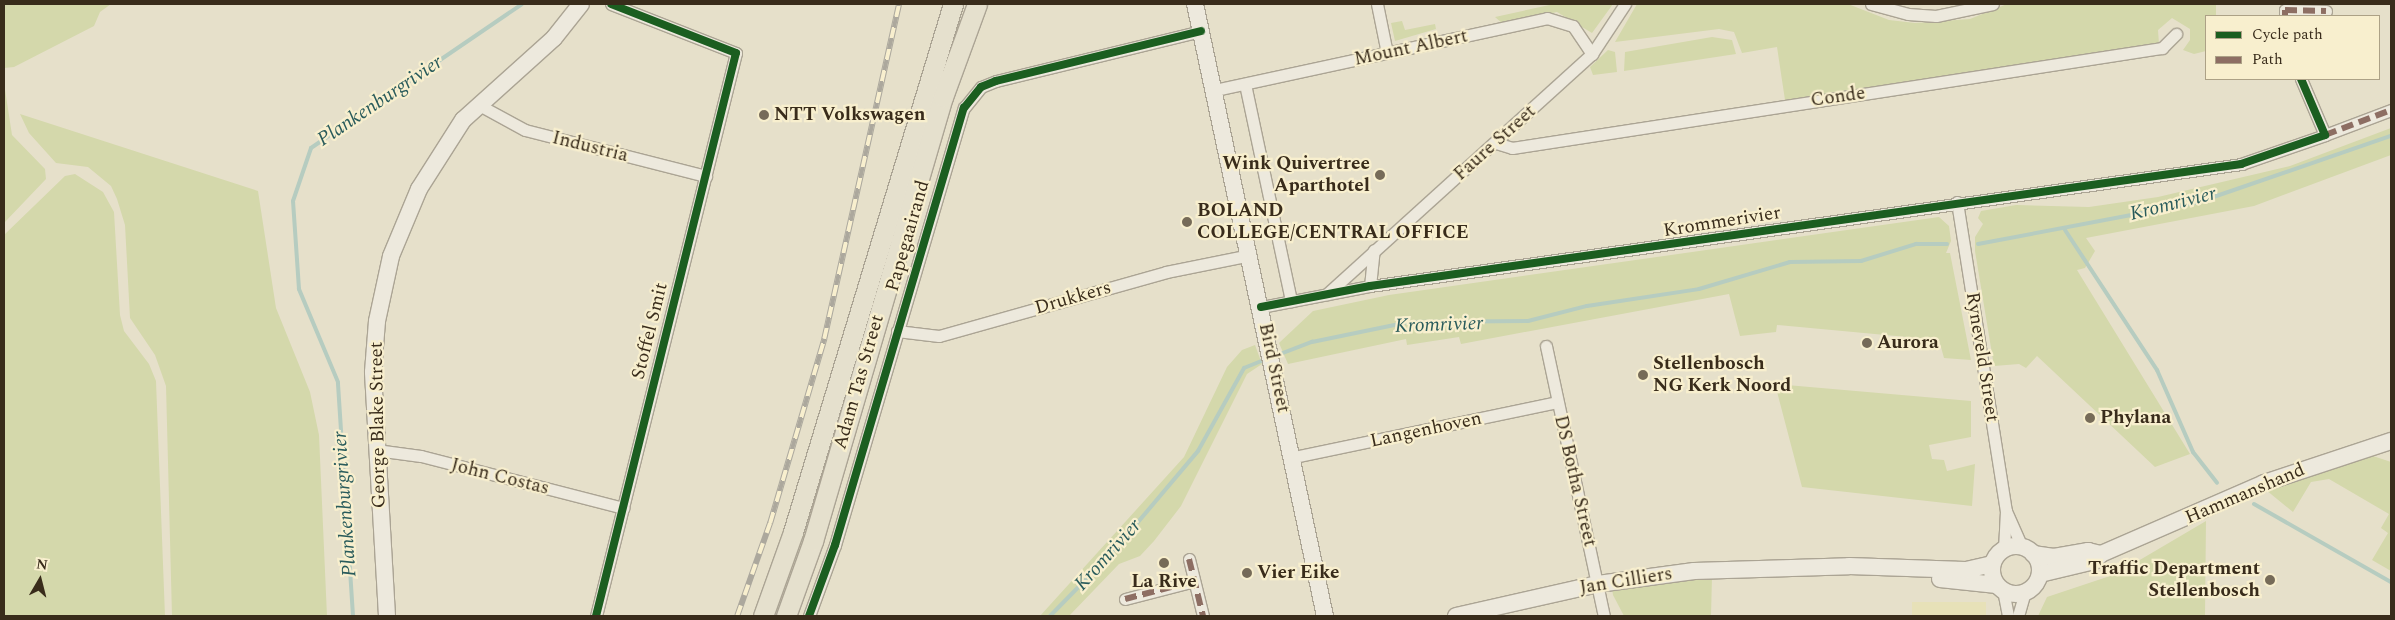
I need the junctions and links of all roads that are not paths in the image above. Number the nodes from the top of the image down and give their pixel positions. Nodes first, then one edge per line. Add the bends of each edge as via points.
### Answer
1 (582, 4) edge
2 (611, 4) edge
3 (953, 4) edge
4 (977, 4) edge
5 (1194, 4) edge
6 (1377, 4) edge
7 (1625, 4) edge
8 (1871, 4) edge
9 (1993, 4) edge
10 (2326, 11) dead end
11 (2285, 15) edge
12 (1202, 31) junction
13 (2176, 34) dead end
14 (1387, 52) junction
15 (1592, 54) junction
16 (2301, 80) edge
17 (1244, 84) junction
18 (1215, 90) junction
19 (923, 91) junction
20 (943, 97) junction
21 (479, 105) junction
22 (2391, 110) edge
23 (2324, 135) junction
24 (1496, 143) junction
25 (706, 176) junction
26 (1957, 202) junction
27 (1374, 250) junction
28 (1250, 255) junction
29 (1370, 286) junction
30 (1327, 294) junction
31 (1291, 301) junction
32 (1261, 307) junction
33 (897, 331) junction
34 (1546, 346) dead end
35 (1557, 402) junction
36 (2391, 441) edge
37 (2374, 446) junction
38 (376, 450) junction
39 (2391, 456) edge
40 (1294, 458) junction
41 (623, 508) junction
42 (2006, 511) junction
43 (2004, 549) junction
44 (2028, 550) junction
45 (2101, 554) junction
46 (1189, 559) dead end
47 (1992, 564) junction
48 (1799, 568) junction
49 (2040, 574) junction
50 (1194, 581) junction
51 (1598, 584) junction
52 (2000, 588) junction
53 (2025, 592) junction
54 (1125, 599) dead end
55 (387, 616) edge
56 (596, 616) edge
57 (763, 616) edge
58 (786, 616) edge
59 (809, 616) edge
60 (1203, 616) edge
61 (1325, 616) edge
62 (1456, 616) edge
63 (1604, 616) edge
64 (2008, 616) edge
65 (2018, 616) edge

1 - 21 street, George Blake Street via 554,38
2 - 25 street, Stoffel Smit via 736,53
3 - 19 main road, Adam Tas Street
4 - 20 main road, Adam Tas Street
5 - 12 street, Bird Street
6 - 14 street
7 - 15 street, Faure Street
8 - 9 street via 1908,14 1936,16
10 - 11 street via 2286,10
12 - 18 street, Bird Street
12 - 33 street, Papegaairand via 996,82 971,98 960,117
13 - 24 street, Conde via 2162,48 1512,148
14 - 15 street, Mount Albert via 1547,18 1573,26
14 - 17 street, Mount Albert
15 - 24 street, Faure Street
16 - 23 street
17 - 18 street, Mount Albert
17 - 31 street
18 - 28 street, Bird Street
19 - 20 main road
19 - 57 main road, Adam Tas Street via 793,532
20 - 58 main road, Adam Tas Street via 814,541
21 - 25 street, Industria via 525,130
21 - 38 street, George Blake Street via 437,157 391,256 376,329
22 - 23 street
23 - 26 street, Krommerivier via 2269,157 2200,167 2188,174 2162,172
24 - 27 street, Faure Street
25 - 41 street, Stoffel Smit
26 - 29 street, Krommerivier
26 - 42 street, Ryneveld Street
27 - 29 street
27 - 30 street, Faure Street
28 - 32 street, Bird Street
28 - 33 street, Drukkers via 1166,272 939,336
29 - 30 street, Krommerivier
30 - 31 street, Krommerivier
31 - 32 street, Krommerivier
32 - 40 street, Bird Street
33 - 59 street, Papegaairand
34 - 35 street, DS Botha Street
35 - 40 street, Langenhoven
35 - 51 street, DS Botha Street
36 - 37 street, Hammanshand
37 - 39 street
37 - 45 street, Hammanshand via 2264,483
38 - 41 street, John Costas via 421,456
38 - 55 street, George Blake Street
40 - 61 street, Bird Street
41 - 56 street, Stoffel Smit
42 - 43 street, Ryneveld Street
42 - 44 street, Ryneveld Street
43 - 44 street
43 - 47 street
44 - 45 street, Hammanshand via 2054,557 2088,551
44 - 49 street
45 - 49 street, Hammanshand via 2094,561
46 - 50 street
47 - 48 street, Jan Cilliers via 1966,570
47 - 52 street
48 - 51 street, Jan Cilliers via 1694,571
48 - 52 street, Jan Cilliers
49 - 53 street
50 - 54 street
50 - 60 street
51 - 62 street, Jan Cilliers
51 - 63 street, DS Botha Street
52 - 53 street
52 - 64 street
53 - 65 street

